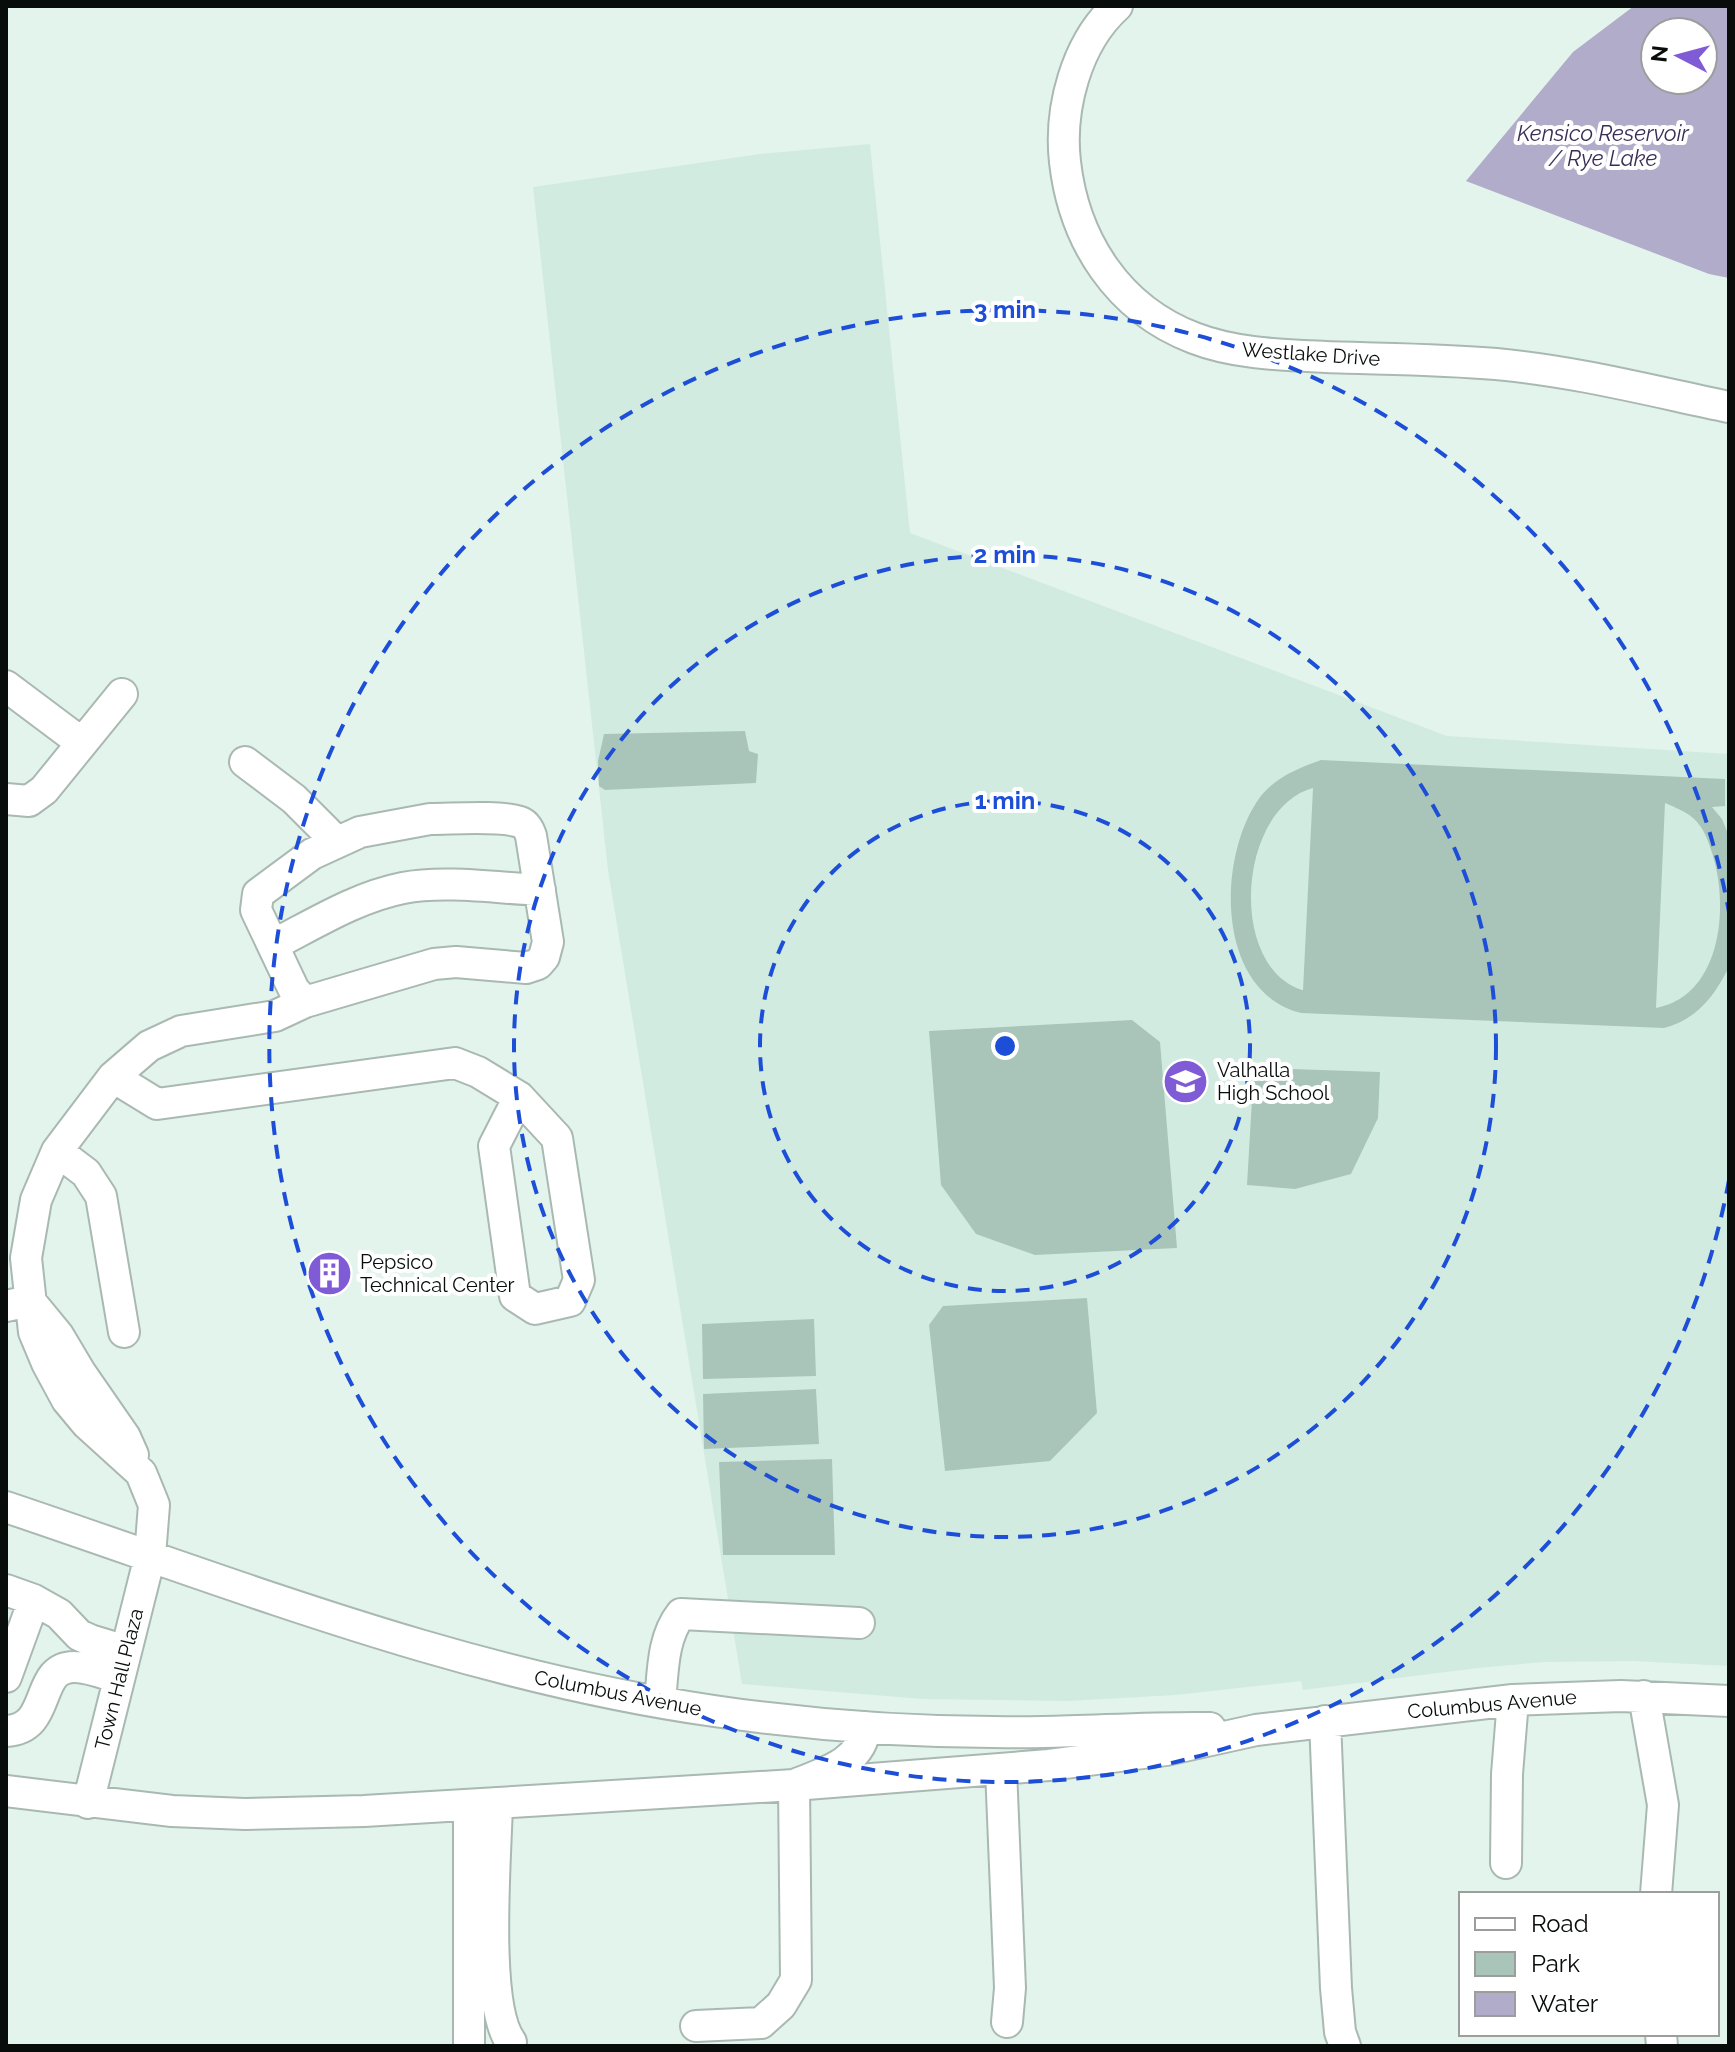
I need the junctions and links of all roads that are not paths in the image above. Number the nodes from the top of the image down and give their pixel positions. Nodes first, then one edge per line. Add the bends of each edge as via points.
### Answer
1 (1117, 6) edge
2 (1729, 407) edge
3 (6, 686) edge
4 (122, 694) dead end
5 (82, 743) junction
6 (245, 762) dead end
7 (6, 799) edge
8 (337, 842) junction
9 (540, 890) junction
10 (273, 945) junction
11 (305, 1002) junction
12 (113, 1077) junction
13 (519, 1097) junction
14 (57, 1151) junction
15 (18, 1303) edge
16 (124, 1332) dead end
17 (6, 1507) edge
18 (150, 1556) junction
19 (20, 1595) edge
20 (859, 1623) dead end
21 (122, 1664) junction
22 (6, 1677) edge
23 (1644, 1696) junction
24 (1513, 1700) junction
25 (1729, 1701) edge
26 (660, 1702) junction
27 (1325, 1721) junction
28 (865, 1727) junction
29 (1256, 1730) junction
30 (6, 1731) edge
31 (1001, 1769) junction
32 (794, 1785) junction
33 (6, 1791) edge
34 (88, 1803) junction
35 (483, 1804) junction
36 (1506, 1863) dead end
37 (1656, 1892) edge
38 (1007, 2022) dead end
39 (696, 2026) dead end
40 (511, 2042) dead end
41 (469, 2046) edge
42 (1345, 2046) edge

1 - 2 street, Westlake Drive via 1094,34 1070,89 1064,142 1068,184 1075,216 1107,273 1170,327 1195,339 1260,352 1534,368
3 - 5 street
4 - 5 street
5 - 7 street via 44,790 29,801
6 - 8 street via 294,799
8 - 9 street via 360,832 430,819 520,822 531,836
8 - 10 street via 258,894 256,910
9 - 10 street via 404,888 356,903
9 - 11 street via 548,942 538,964 434,964
10 - 11 street
11 - 12 street via 275,1016 181,1031 149,1046
12 - 13 street via 157,1104 455,1063
12 - 14 street
13 - 13 street via 494,1146 515,1296 535,1309 570,1301 579,1280 557,1138
14 - 15 street via 36,1200
14 - 16 street via 86,1173 101,1196
15 - 18 street, Town Hall Plaza via 67,1400 141,1473 154,1505
17 - 18 street, Columbus Avenue
18 - 21 street, Town Hall Plaza
18 - 26 street, Columbus Avenue via 417,1646
19 - 21 street via 59,1614 79,1635
19 - 22 street
20 - 26 street via 681,1614 667,1642
21 - 30 street via 55,1672 32,1721
21 - 34 street, Town Hall Plaza
23 - 24 street, Columbus Avenue
23 - 25 street, Columbus Avenue
23 - 37 street via 1663,1805
24 - 27 street, Columbus Avenue
24 - 36 street
26 - 28 street, Columbus Avenue
27 - 29 street, Columbus Avenue
27 - 42 street via 1336,1988
28 - 29 street, Columbus Avenue
28 - 32 street via 859,1750
29 - 31 street, Columbus Avenue via 1123,1757
31 - 32 street, Columbus Avenue
31 - 38 street
32 - 35 street, Columbus Avenue
32 - 39 street via 796,1980 781,2005 761,2023
33 - 34 street, Columbus Avenue
34 - 35 street, Columbus Avenue via 245,1814
35 - 40 street via 495,1991
35 - 41 street

